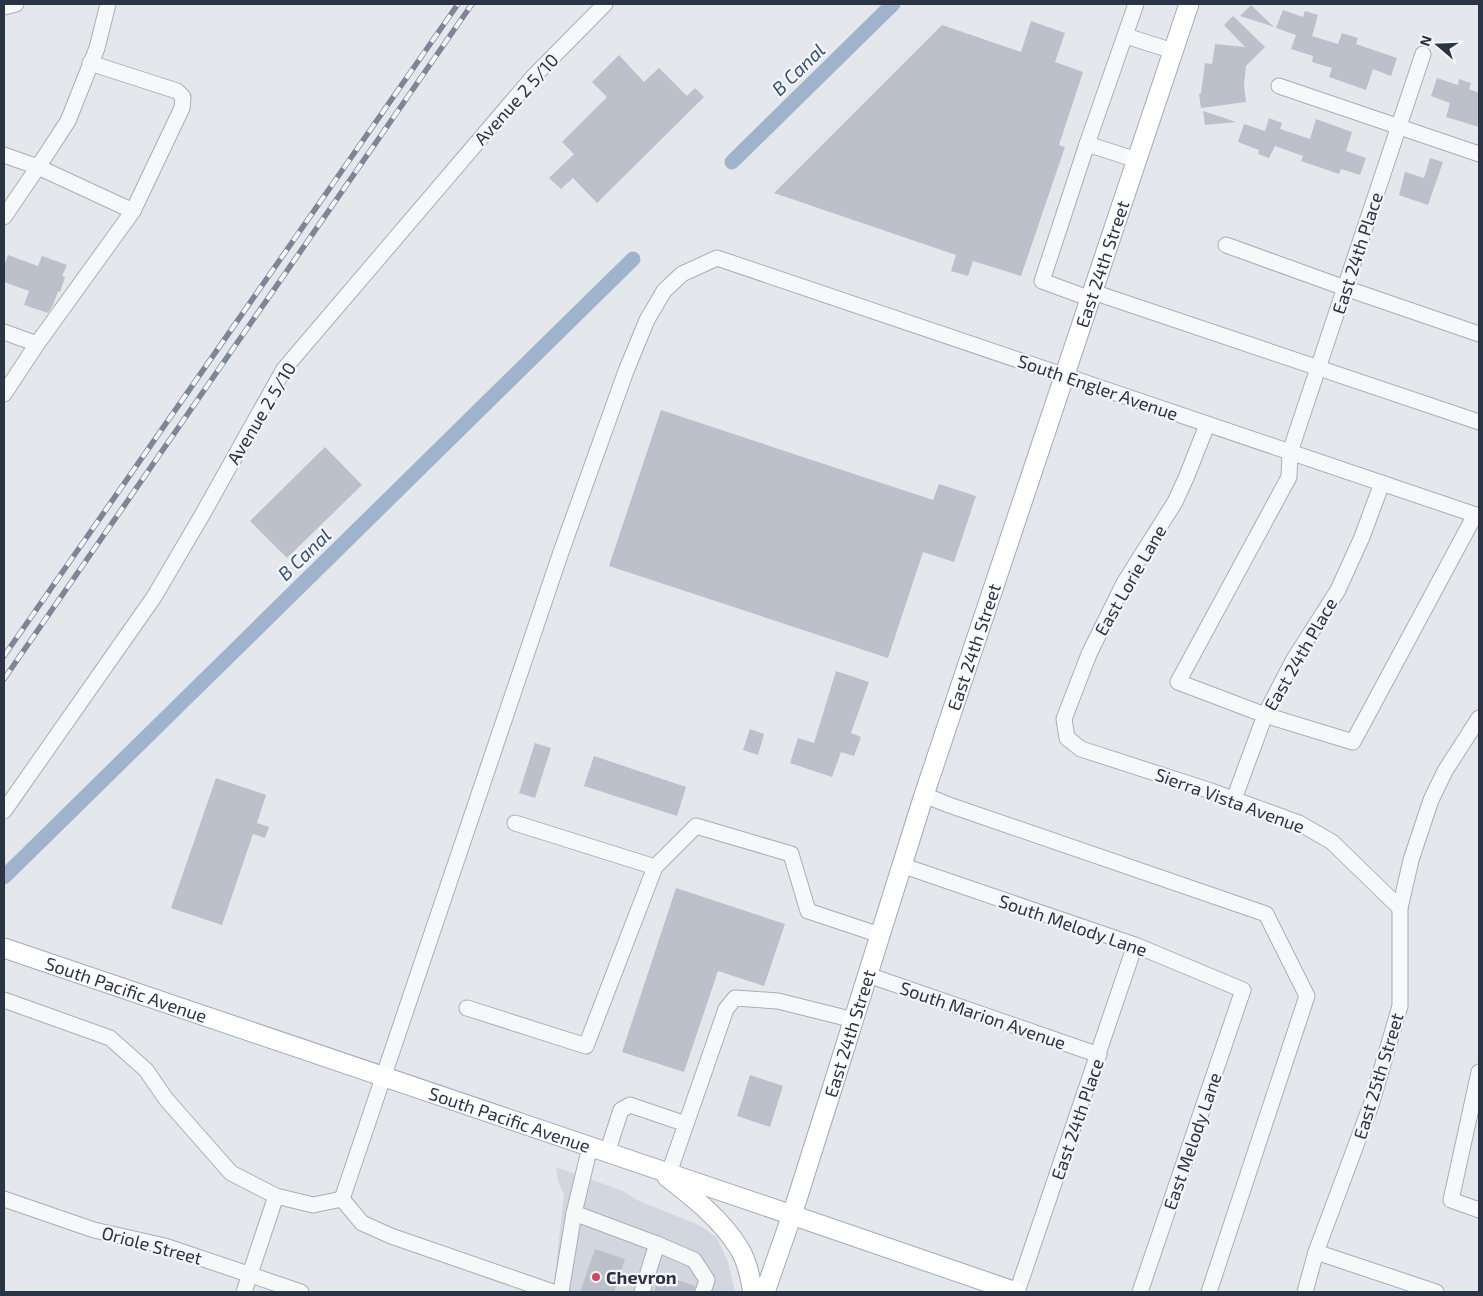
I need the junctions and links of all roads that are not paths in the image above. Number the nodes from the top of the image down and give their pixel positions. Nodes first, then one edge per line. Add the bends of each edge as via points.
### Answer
1 (16, 4) edge
2 (108, 4) edge
3 (605, 4) edge
4 (1136, 4) edge
5 (1189, 4) edge
6 (4, 6) edge
7 (1126, 36) junction
8 (1173, 52) junction
9 (1423, 54) dead end
10 (90, 63) junction
11 (1279, 86) dead end
12 (1399, 127) junction
13 (1087, 144) junction
14 (1479, 154) edge
15 (4, 155) edge
16 (1137, 160) junction
17 (38, 167) junction
18 (133, 211) junction
19 (4, 217) edge
20 (1226, 245) dead end
21 (1345, 288) junction
22 (1092, 296) junction
23 (4, 332) edge
24 (1479, 334) edge
25 (37, 344) junction
26 (1318, 368) junction
27 (1065, 374) junction
28 (4, 394) edge
29 (1479, 422) edge
30 (1207, 424) junction
31 (1290, 452) junction
32 (1382, 483) junction
33 (1477, 516) edge
34 (1265, 715) junction
35 (1479, 718) edge
36 (1067, 738) joint
37 (924, 795) junction
38 (1234, 799) junction
39 (4, 811) edge
40 (515, 824) dead end
41 (901, 865) junction
42 (655, 867) junction
43 (1400, 908) junction
44 (880, 935) junction
45 (1135, 945) junction
46 (4, 948) edge
47 (868, 975) junction
48 (1243, 990) joint
49 (4, 1000) edge
50 (467, 1008) dead end
51 (854, 1020) junction
52 (1099, 1055) junction
53 (1479, 1072) edge
54 (383, 1077) junction
55 (686, 1124) junction
56 (598, 1150) junction
57 (663, 1171) junction
58 (276, 1196) junction
59 (4, 1198) edge
60 (342, 1199) junction
61 (1479, 1210) edge
62 (574, 1213) junction
63 (792, 1214) junction
64 (658, 1244) junction
65 (1316, 1252) junction
66 (250, 1275) junction
67 (244, 1292) edge
68 (301, 1292) edge
69 (552, 1292) edge
70 (561, 1292) edge
71 (642, 1292) edge
72 (702, 1292) edge
73 (753, 1292) edge
74 (765, 1292) edge
75 (1016, 1292) edge
76 (1140, 1292) edge
77 (1209, 1292) edge
78 (1305, 1292) edge
79 (1436, 1292) edge

1 - 6 street
2 - 10 street
3 - 39 street, Avenue 2 5/10 via 533,77 284,369 154,597
4 - 7 street
5 - 8 main road, East 24th Street
7 - 8 street
7 - 13 street
8 - 16 main road, East 24th Street
9 - 12 street, East 24th Place
10 - 17 street via 68,120
10 - 18 street via 177,90 183,97 182,108
11 - 12 street
12 - 14 street
12 - 21 street, East 24th Place
13 - 16 street
13 - 22 street via 1042,280
15 - 17 street
16 - 22 main road, East 24th Street
17 - 18 street
17 - 19 street
18 - 25 street
20 - 21 street
21 - 24 street
21 - 26 street, East 24th Place
22 - 26 street
22 - 27 main road, East 24th Street
23 - 25 street
25 - 28 street
26 - 29 street
26 - 31 street, East 24th Place
27 - 30 street, South Engler Avenue
27 - 37 main road, East 24th Street
27 - 54 street, South Engler Avenue via 718,258 682,274 664,291 647,320 626,371 561,552
30 - 31 street, South Engler Avenue
30 - 36 street, East Lorie Lane via 1175,502 1124,583 1089,654 1064,719
31 - 32 street, South Engler Avenue
31 - 34 street, East 24th Place via 1289,477 1178,682
32 - 33 street, South Engler Avenue
32 - 34 street, East 24th Place via 1338,590 1294,659
33 - 34 street via 1353,742
34 - 38 street, East 24th Place
35 - 43 street, East 25th Street via 1445,771 1431,800 1411,860
36 - 38 street, Sierra Vista Avenue via 1081,749
37 - 41 main road, East 24th Street
37 - 77 street via 1266,914 1307,996
38 - 43 street, Sierra Vista Avenue via 1299,823 1332,842
40 - 42 street
41 - 44 main road, East 24th Street
41 - 45 street, South Melody Lane
42 - 44 street via 696,826 791,854 808,911
42 - 50 street via 586,1046
43 - 65 street, East 25th Street via 1400,1006 1372,1105
44 - 47 main road, East 24th Street
45 - 48 street, South Melody Lane
45 - 52 street, East 24th Place
46 - 54 main road, South Pacific Avenue
47 - 51 main road, East 24th Street
47 - 52 street, South Marion Avenue
48 - 76 street, East Melody Lane
49 - 58 street via 110,1038 146,1070 166,1099 231,1173
51 - 55 street via 778,1001 736,998 726,1009
51 - 63 main road, East 24th Street
52 - 75 street, East 24th Place
53 - 61 street via 1451,1200
54 - 56 main road, South Pacific Avenue
54 - 60 street
55 - 56 street via 630,1105 621,1110
55 - 57 street
56 - 57 main road, South Pacific Avenue
56 - 62 street
57 - 63 main road, South Pacific Avenue
57 - 73 main road via 723,1227 739,1249
58 - 60 street via 313,1205
58 - 66 street
59 - 66 street, Oriole Street via 94,1230 165,1246
60 - 69 street via 362,1223 391,1236
62 - 64 street
62 - 70 street
63 - 74 main road, East 24th Street
63 - 75 main road, South Pacific Avenue
64 - 71 street
64 - 72 street via 694,1260 707,1280
65 - 78 street, East 25th Street
65 - 79 street
66 - 67 street
66 - 68 street, Oriole Street

